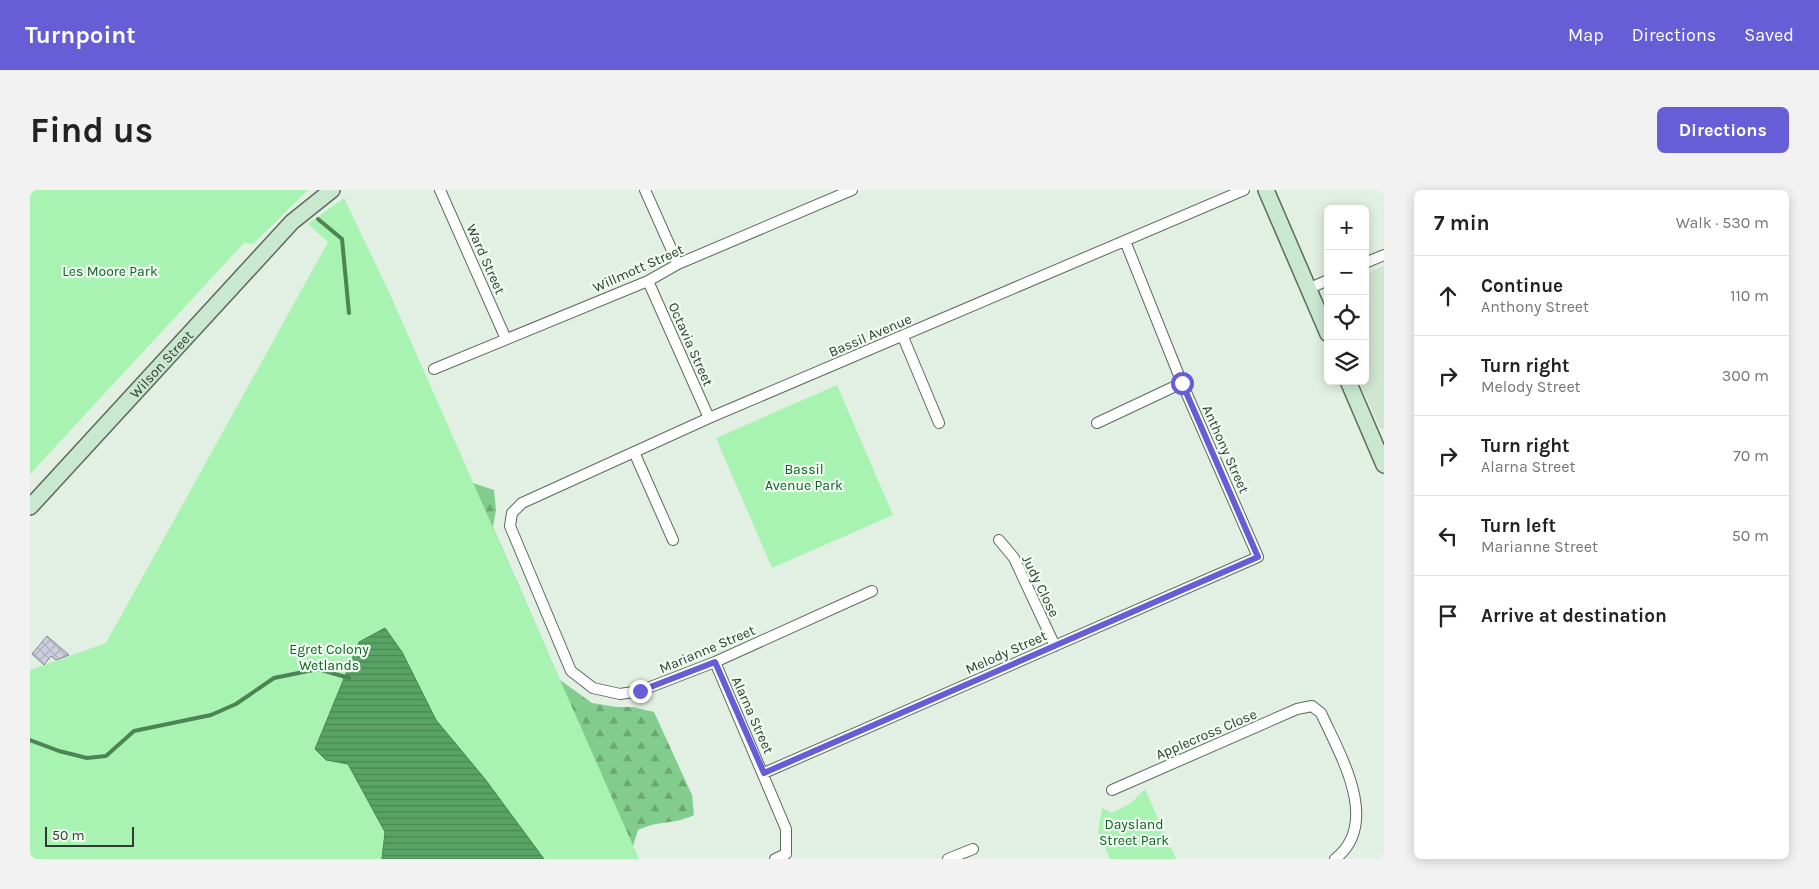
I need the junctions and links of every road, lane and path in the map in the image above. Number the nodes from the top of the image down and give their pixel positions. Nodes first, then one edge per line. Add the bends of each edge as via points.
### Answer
1 (332, 190) edge
2 (440, 190) edge
3 (645, 190) edge
4 (852, 190) edge
5 (1244, 190) edge
6 (1266, 190) edge
7 (1125, 241) junction
8 (1384, 255) edge
9 (1369, 261) edge
10 (678, 264) junction
11 (648, 281) junction
12 (1324, 282) edge
13 (1308, 289) junction
14 (1324, 325) edge
15 (902, 337) junction
16 (506, 339) junction
17 (434, 369) dead end
18 (1182, 383) junction
19 (1350, 385) edge
20 (709, 418) junction
21 (939, 423) dead end
22 (1097, 423) dead end
23 (634, 452) junction
24 (1382, 455) edge
25 (30, 507) edge
26 (512, 513) joint
27 (673, 540) dead end
28 (999, 540) dead end
29 (1258, 557) joint
30 (872, 591) dead end
31 (1055, 646) junction
32 (715, 662) junction
33 (764, 773) junction
34 (1112, 790) dead end
35 (973, 849) dead end
36 (789, 856) edge
37 (775, 859) edge
38 (948, 859) edge
39 (1335, 859) edge

1 - 25 street, Wilson Street via 292,222
2 - 16 street, Ward Street
3 - 10 street
4 - 10 street, Willmott Street
5 - 7 street, Bassil Avenue
6 - 13 street
7 - 15 street, Bassil Avenue
7 - 18 street, Anthony Street
8 - 9 street
10 - 11 street, Willmott Street
11 - 16 street, Willmott Street
11 - 20 street, Octavia Street
12 - 13 street
13 - 14 street
15 - 20 street, Bassil Avenue
15 - 21 street
16 - 17 street, Willmott Street
18 - 22 street
18 - 29 street, Anthony Street
19 - 24 street
20 - 23 street, Bassil Avenue
23 - 26 street, Bassil Avenue via 522,503
23 - 27 street
26 - 32 street, Marianne Street via 510,526 571,671 593,688 620,694 640,691
28 - 31 street, Judy Close via 1014,558
29 - 31 street, Melody Street
30 - 32 street, Marianne Street
31 - 33 street, Melody Street
32 - 33 street, Alarna Street
33 - 36 street, Alarna Street via 786,830
34 - 39 street, Applecross Close via 1297,709 1312,706 1321,713 1354,790 1357,808 1349,842
35 - 38 street
36 - 37 street, Alarna Street

